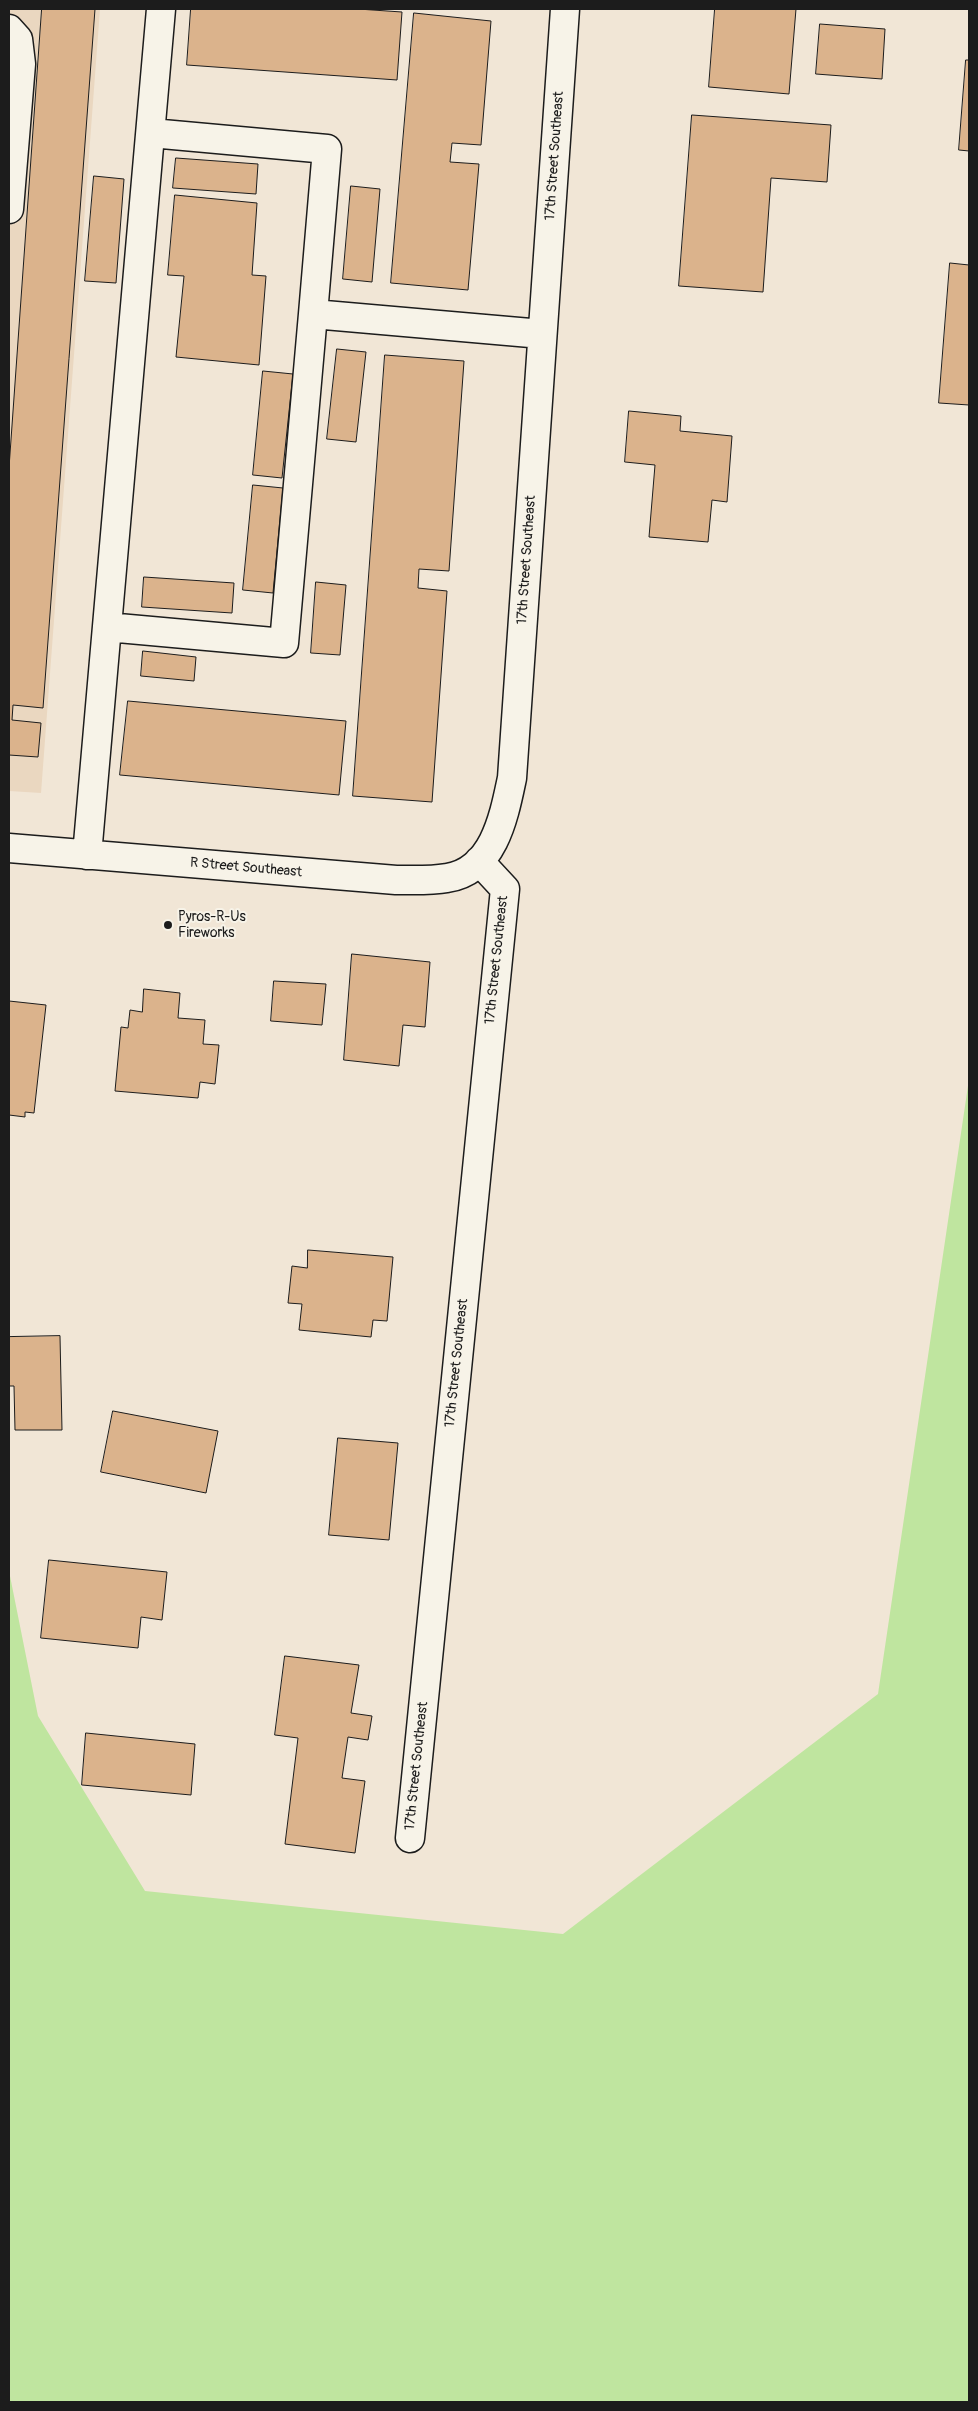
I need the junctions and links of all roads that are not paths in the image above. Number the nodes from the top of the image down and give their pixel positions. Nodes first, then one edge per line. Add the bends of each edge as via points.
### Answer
1 (161, 9) edge
2 (565, 9) edge
3 (9, 29) edge
4 (150, 134) junction
5 (9, 209) edge
6 (313, 314) junction
7 (542, 334) junction
8 (107, 627) junction
9 (9, 848) edge
10 (87, 855) junction
11 (478, 861) junction
12 (410, 1838) dead end

1 - 4 street
2 - 7 street, 17th Street Southeast
3 - 5 street via 18,39 21,64
4 - 6 street via 327,149
4 - 8 street
6 - 7 street
6 - 8 street via 284,643
7 - 11 street, 17th Street Southeast via 512,778 495,837
8 - 10 street
9 - 10 street, R Street Southeast
10 - 11 street, R Street Southeast via 396,880 447,878 460,874
11 - 12 street, 17th Street Southeast via 505,889

